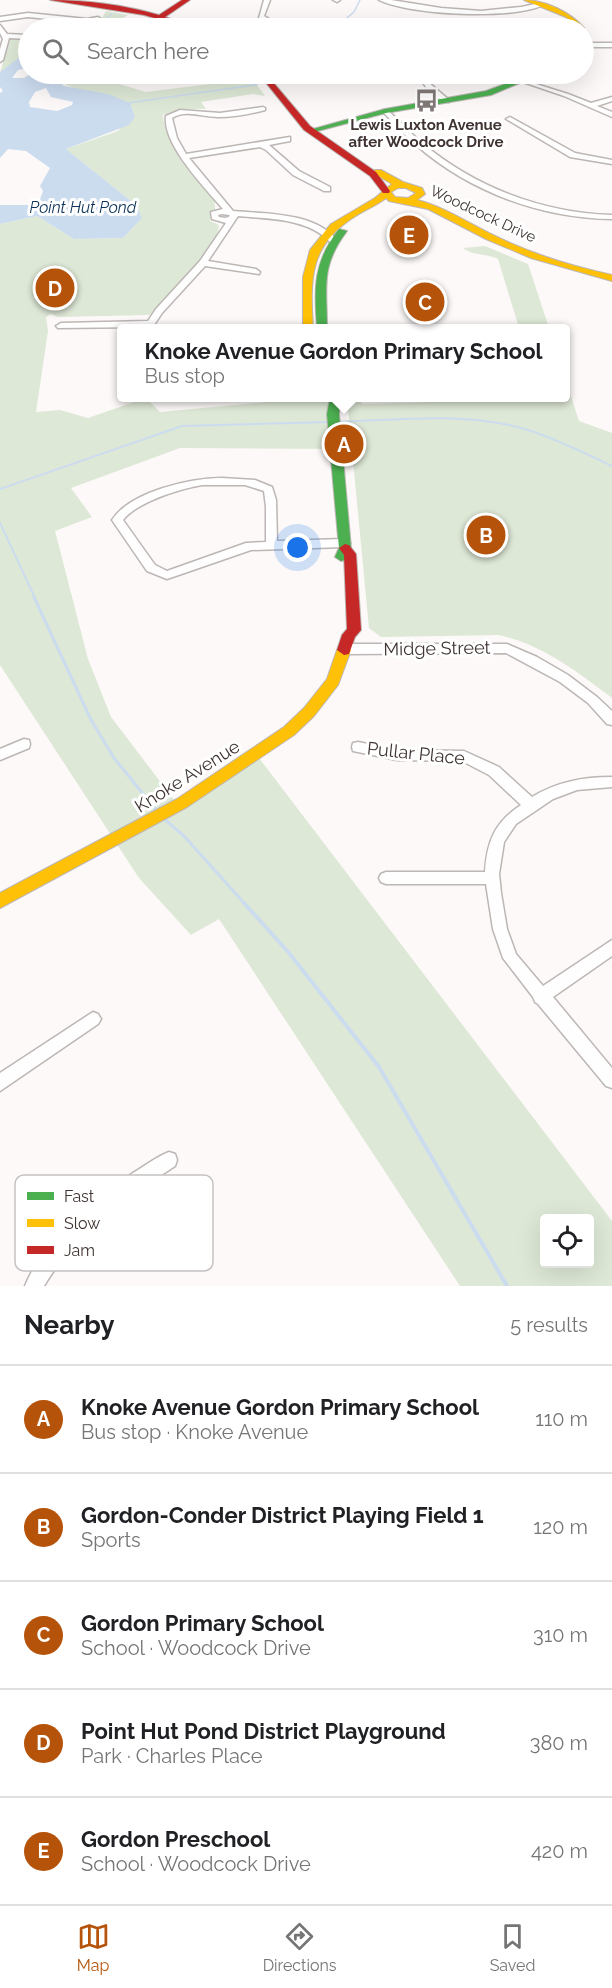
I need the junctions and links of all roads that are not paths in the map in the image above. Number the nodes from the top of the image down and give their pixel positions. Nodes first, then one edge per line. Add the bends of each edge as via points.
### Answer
1 (53, 0) edge
2 (82, 0) edge
3 (267, 0) edge
4 (382, 0) edge
5 (534, 2) edge
6 (182, 3) edge
7 (160, 15) junction
8 (51, 18) edge
9 (168, 18) edge
10 (172, 18) edge
11 (263, 18) edge
12 (570, 18) edge
13 (0, 19) edge
14 (0, 27) edge
15 (5, 36) junction
16 (18, 37) edge
17 (594, 45) edge
18 (612, 45) edge
19 (2, 49) edge
20 (0, 60) edge
21 (276, 84) edge
22 (426, 84) edge
23 (512, 84) edge
24 (533, 84) edge
25 (612, 99) edge
26 (447, 101) junction
27 (592, 105) junction
28 (263, 109) dead end
29 (385, 111) junction
30 (612, 115) edge
31 (510, 119) dead end
32 (313, 129) junction
33 (288, 139) dead end
34 (548, 141) junction
35 (261, 145) junction
36 (185, 156) junction
37 (612, 164) edge
38 (401, 185) junction
39 (327, 189) dead end
40 (386, 192) junction
41 (410, 198) junction
42 (220, 204) junction
43 (232, 215) junction
44 (218, 217) junction
45 (612, 217) edge
46 (224, 231) junction
47 (329, 236) junction
48 (529, 250) junction
49 (203, 263) junction
50 (612, 270) edge
51 (256, 272) dead end
52 (612, 278) edge
53 (150, 324) edge
54 (308, 324) edge
55 (322, 324) edge
56 (61, 326) dead end
57 (117, 326) edge
58 (332, 403) edge
59 (271, 544) junction
60 (344, 546) junction
61 (348, 642) junction
62 (612, 720) edge
63 (24, 744) dead end
64 (358, 747) dead end
65 (0, 755) edge
66 (612, 782) edge
67 (531, 805) junction
68 (386, 878) dead end
69 (494, 878) junction
70 (0, 902) edge
71 (612, 946) edge
72 (540, 997) junction
73 (93, 1019) dead end
74 (612, 1080) edge
75 (0, 1083) edge
76 (169, 1160) dead end
77 (147, 1175) edge
78 (43, 1271) edge
79 (34, 1286) edge

1 - 7 street
2 - 7 street
3 - 11 street
4 - 5 street via 478,13 504,12
5 - 12 street
6 - 7 street
7 - 9 street
7 - 10 street
8 - 13 street via 28,15
14 - 15 street
15 - 16 street
15 - 19 street
17 - 18 street
19 - 20 street
21 - 32 street
22 - 26 street
23 - 26 street
24 - 27 street
25 - 27 street
26 - 29 street
27 - 30 street
28 - 36 street via 225,114 191,110 170,115 167,119 176,144
29 - 32 street
29 - 45 street via 436,158 508,196 566,214
31 - 34 street
32 - 38 street
32 - 40 street via 373,174
33 - 35 street
34 - 37 street via 573,155
34 - 37 street via 572,162 588,168
35 - 36 street
35 - 39 street via 296,173
36 - 42 street
38 - 40 street
38 - 41 street via 416,188
40 - 41 street via 392,199
40 - 47 street via 352,213
41 - 47 street via 362,217
41 - 48 street, Woodcock Drive
42 - 43 street
42 - 44 street
43 - 44 street
43 - 46 street
43 - 47 street via 283,219
44 - 46 street
46 - 49 street
47 - 54 street via 314,246 306,262
47 - 55 street via 319,271
48 - 50 street, Woodcock Drive
48 - 52 street, Woodcock Drive
49 - 51 street
49 - 53 street
56 - 57 street
58 - 60 street
59 - 59 street via 234,550 167,575 152,568 117,520 126,508 194,483 254,482 265,486 270,494
59 - 60 street
60 - 61 street via 341,554
61 - 62 street, Midge Street via 507,648 590,697
61 - 70 street, Knoke Avenue via 333,681 289,731 147,824
63 - 65 street
64 - 67 street, Pullar Place via 397,755 464,756 494,771
66 - 67 street via 563,786
67 - 69 street via 502,830 496,844
68 - 69 street
69 - 72 street via 500,935 510,958
71 - 72 street
72 - 74 street
73 - 75 street
76 - 77 street
78 - 79 street

